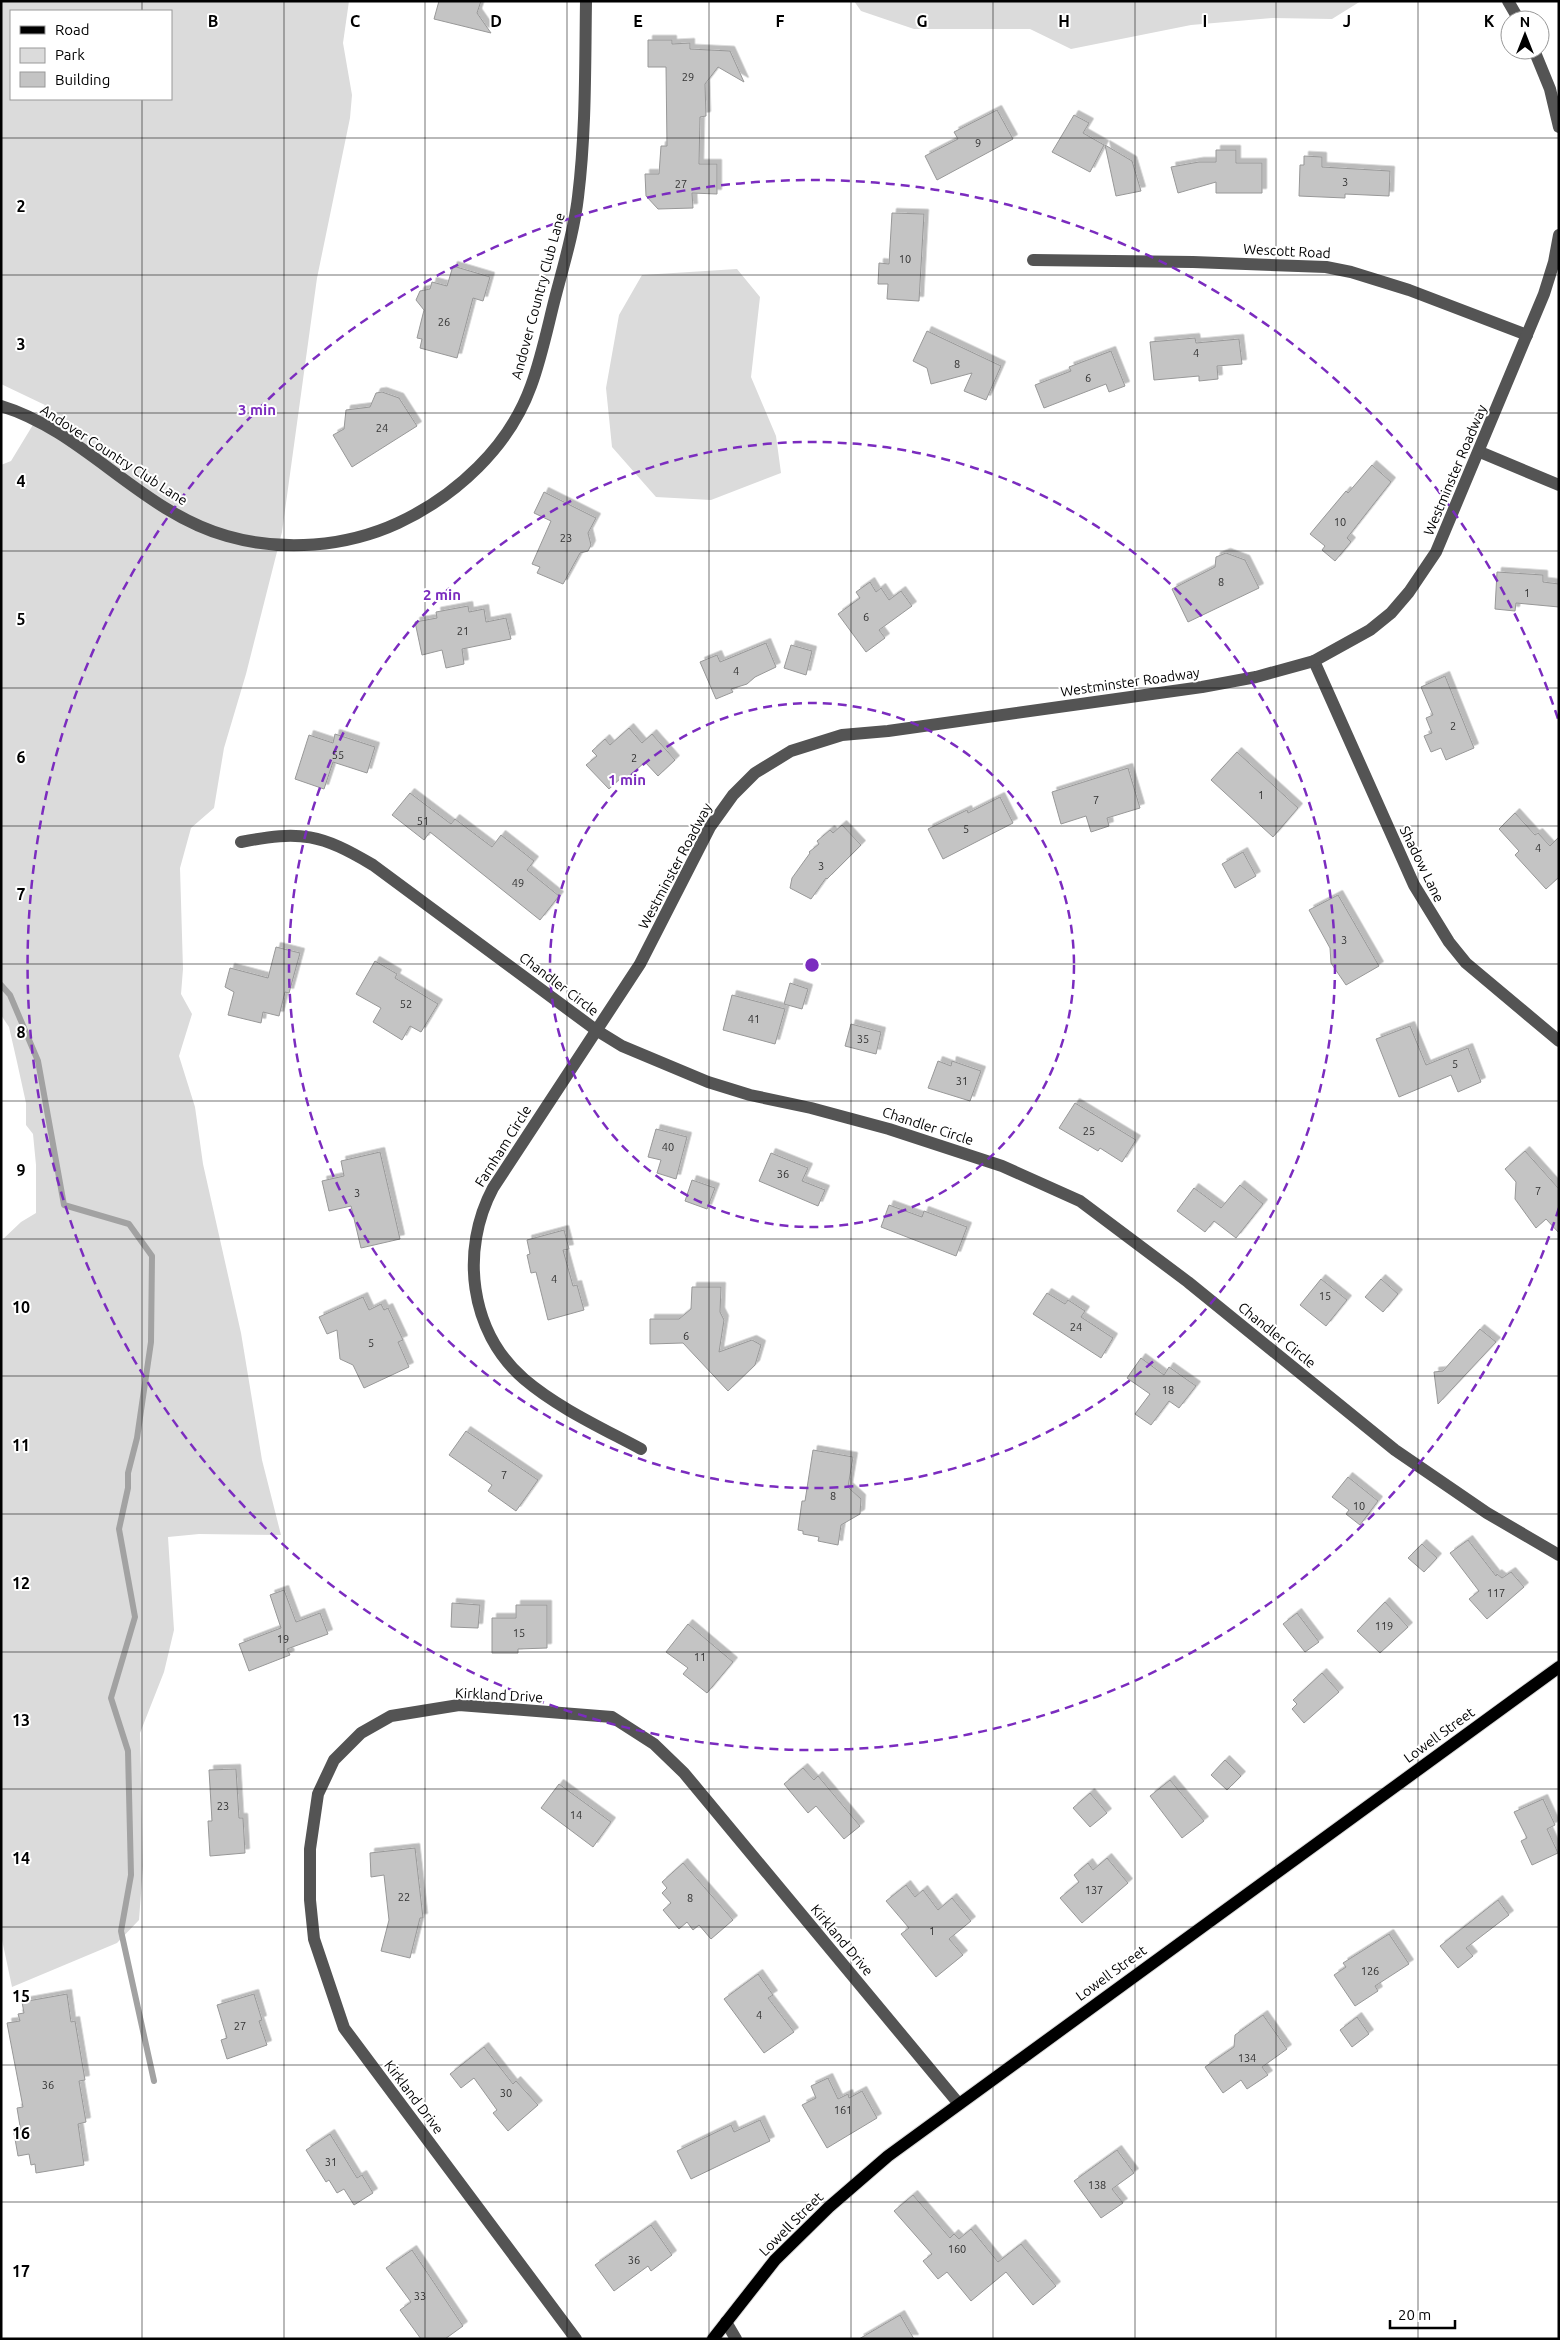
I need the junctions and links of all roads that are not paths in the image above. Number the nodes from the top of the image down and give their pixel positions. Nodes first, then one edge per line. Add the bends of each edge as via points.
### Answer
1 (586, 1) edge
2 (1538, 60) edge
3 (1559, 127) edge
4 (1559, 235) edge
5 (1033, 260) dead end
6 (1527, 335) junction
7 (1, 406) edge
8 (1480, 452) junction
9 (1559, 485) edge
10 (1314, 661) junction
11 (241, 842) dead end
12 (596, 1030) junction
13 (1559, 1041) edge
14 (641, 1449) dead end
15 (1559, 1555) edge
16 (1559, 1667) edge
17 (958, 2104) junction
18 (726, 2322) junction
19 (576, 2339) edge
20 (713, 2339) edge
21 (736, 2339) edge

1 - 7 street, Andover Country Club Lane via 584,123 578,198 541,353 530,388 514,421 494,449 444,497 378,532 340,542 301,545 244,540 186,520 147,497 51,429 29,416
2 - 3 street via 1550,89
4 - 6 street, Westminster Roadway via 1549,279
5 - 6 street, Wescott Road via 1326,267 1409,290
6 - 8 street, Westminster Roadway
8 - 9 street
8 - 10 street, Westminster Roadway via 1436,552 1409,592 1370,630
10 - 12 street, Westminster Roadway via 1202,687 842,735 791,751 754,774 719,812 640,964
10 - 13 street, Shadow Lane via 1414,885 1431,916 1466,963
11 - 12 street, Chandler Circle via 285,834 305,835 322,838 353,853
12 - 14 street, Farnham Circle via 488,1197 475,1236 473,1278 476,1299 487,1328 516,1371 545,1395
12 - 15 street, Chandler Circle via 622,1046 708,1082 889,1129 1002,1166 1080,1201 1188,1282 1395,1450 1487,1513
16 - 17 main road, Lowell Street
17 - 18 main road, Lowell Street via 888,2156 829,2208 775,2260
17 - 19 street, Kirkland Drive via 684,1773 636,1731 612,1717 459,1706 391,1716 361,1734 334,1760 318,1794 310,1849 314,1939 344,2028
18 - 20 main road, Lowell Street
18 - 21 street

